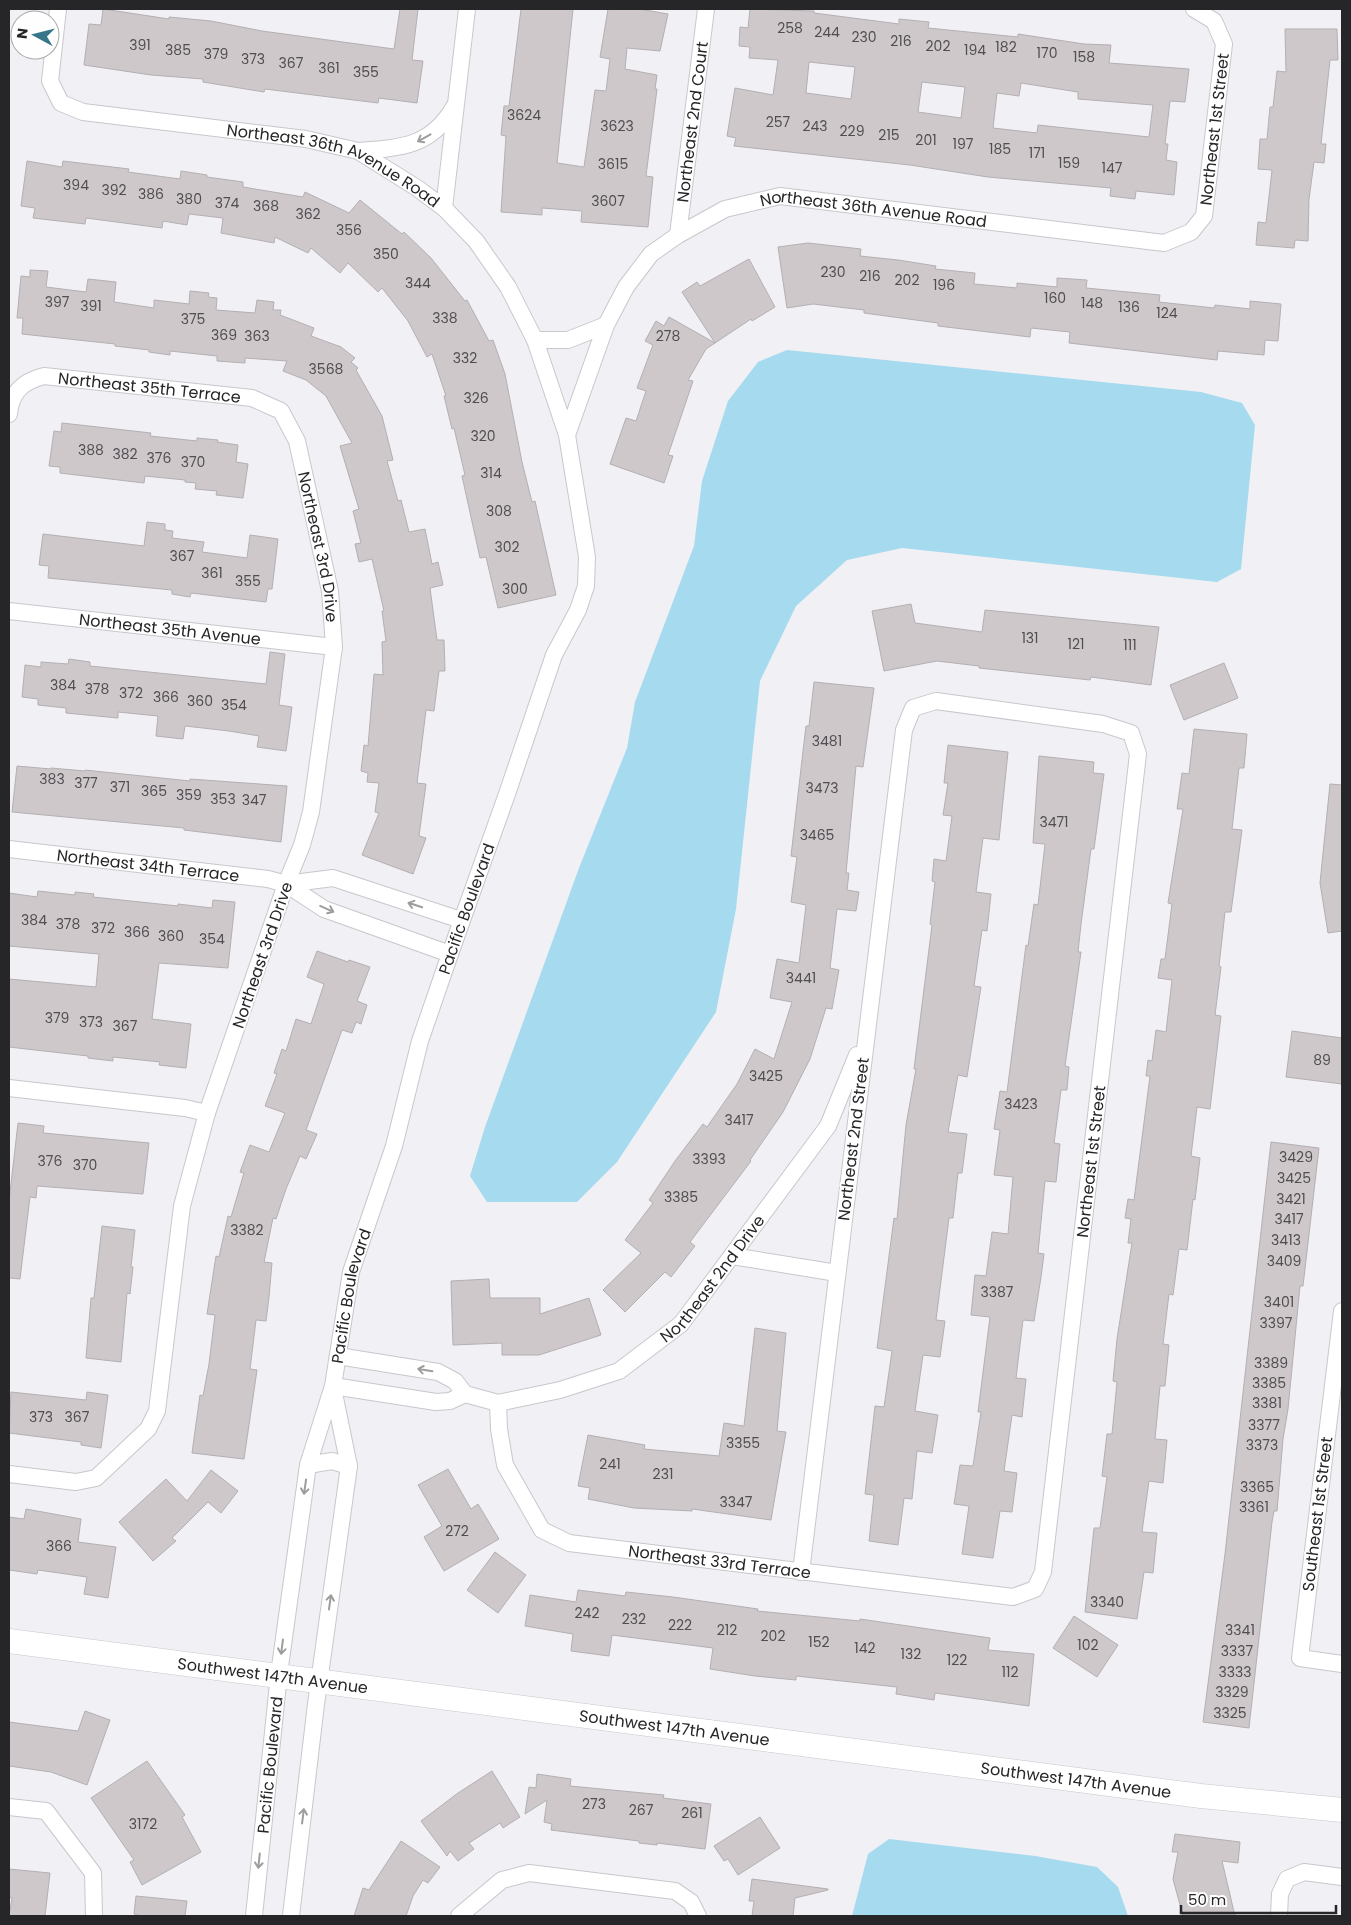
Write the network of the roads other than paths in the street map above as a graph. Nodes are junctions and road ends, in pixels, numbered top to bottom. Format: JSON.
{"nodes":[{"id":1,"x":58,"y":9,"type":"edge"},
{"id":2,"x":467,"y":9,"type":"edge"},
{"id":3,"x":706,"y":9,"type":"edge"},
{"id":4,"x":1194,"y":9,"type":"edge"},
{"id":5,"x":456,"y":103,"type":"junction"},
{"id":6,"x":358,"y":151,"type":"junction"},
{"id":7,"x":444,"y":208,"type":"junction"},
{"id":8,"x":1191,"y":232,"type":"joint"},
{"id":9,"x":678,"y":236,"type":"junction"},
{"id":10,"x":606,"y":326,"type":"junction"},
{"id":11,"x":535,"y":340,"type":"junction"},
{"id":12,"x":281,"y":411,"type":"joint"},
{"id":13,"x":9,"y":414,"type":"edge"},
{"id":14,"x":568,"y":435,"type":"junction"},
{"id":15,"x":9,"y":611,"type":"edge"},
{"id":16,"x":334,"y":647,"type":"junction"},
{"id":17,"x":913,"y":708,"type":"joint"},
{"id":18,"x":9,"y":849,"type":"edge"},
{"id":19,"x":286,"y":884,"type":"junction"},
{"id":20,"x":462,"y":920,"type":"junction"},
{"id":21,"x":450,"y":954,"type":"junction"},
{"id":22,"x":866,"y":1034,"type":"junction"},
{"id":23,"x":9,"y":1088,"type":"edge"},
{"id":24,"x":207,"y":1113,"type":"junction"},
{"id":25,"x":732,"y":1256,"type":"junction"},
{"id":26,"x":837,"y":1273,"type":"junction"},
{"id":27,"x":1342,"y":1311,"type":"edge"},
{"id":28,"x":338,"y":1356,"type":"junction"},
{"id":29,"x":332,"y":1386,"type":"junction"},
{"id":30,"x":465,"y":1394,"type":"junction"},
{"id":31,"x":498,"y":1403,"type":"junction"},
{"id":32,"x":308,"y":1465,"type":"junction"},
{"id":33,"x":349,"y":1466,"type":"junction"},
{"id":34,"x":9,"y":1474,"type":"edge"},
{"id":35,"x":801,"y":1572,"type":"junction"},
{"id":36,"x":1035,"y":1589,"type":"joint"},
{"id":37,"x":9,"y":1641,"type":"edge"},
{"id":38,"x":1342,"y":1664,"type":"edge"},
{"id":39,"x":279,"y":1674,"type":"junction"},
{"id":40,"x":320,"y":1680,"type":"junction"},
{"id":41,"x":9,"y":1807,"type":"edge"},
{"id":42,"x":1342,"y":1810,"type":"edge"},
{"id":43,"x":1342,"y":1877,"type":"edge"},
{"id":44,"x":94,"y":1916,"type":"edge"},
{"id":45,"x":254,"y":1916,"type":"edge"},
{"id":46,"x":291,"y":1916,"type":"edge"},
{"id":47,"x":459,"y":1916,"type":"edge"},
{"id":48,"x":698,"y":1916,"type":"edge"},
{"id":49,"x":1279,"y":1916,"type":"edge"}],
"edges":[{"from":1,"to":6,"type":"street","name":"Northeast 36th Avenue Road"},
{"from":2,"to":5,"type":"street"},
{"from":3,"to":9,"type":"street","name":"Northeast 2nd Court"},
{"from":4,"to":8,"type":"street","name":"Northeast 1st Street"},
{"from":5,"to":6,"type":"street","one_way":true},
{"from":5,"to":7,"type":"street"},
{"from":6,"to":7,"type":"street","name":"Northeast 36th Avenue Road"},
{"from":7,"to":11,"type":"street","name":"Northeast 36th Avenue Road"},
{"from":8,"to":9,"type":"street","name":"Northeast 36th Avenue Road"},
{"from":9,"to":10,"type":"street","name":"Northeast 36th Avenue Road"},
{"from":10,"to":11,"type":"street"},
{"from":10,"to":14,"type":"street","name":"Northeast 36th Avenue Road"},
{"from":11,"to":14,"type":"street","name":"Northeast 36th Avenue Road"},
{"from":12,"to":13,"type":"street","name":"Northeast 35th Terrace"},
{"from":12,"to":16,"type":"street","name":"Northeast 3rd Drive"},
{"from":14,"to":20,"type":"street","name":"Pacific Boulevard"},
{"from":15,"to":16,"type":"street","name":"Northeast 35th Avenue"},
{"from":16,"to":19,"type":"street","name":"Northeast 3rd Drive"},
{"from":17,"to":22,"type":"street","name":"Northeast 2nd Street"},
{"from":17,"to":36,"type":"street","name":"Northeast 1st Street"},
{"from":18,"to":19,"type":"street","name":"Northeast 34th Terrace"},
{"from":20,"to":19,"type":"street","name":"Northeast 34th Terrace","one_way":true},
{"from":19,"to":21,"type":"street","name":"Northeast 34th Terrace","one_way":true},
{"from":19,"to":24,"type":"street","name":"Northeast 3rd Drive"},
{"from":20,"to":21,"type":"street","name":"Pacific Boulevard"},
{"from":21,"to":28,"type":"street","name":"Pacific Boulevard"},
{"from":22,"to":25,"type":"street","name":"Northeast 2nd Drive"},
{"from":22,"to":26,"type":"street","name":"Northeast 2nd Street"},
{"from":23,"to":24,"type":"street"},
{"from":24,"to":34,"type":"street","name":"Northeast 3rd Drive"},
{"from":25,"to":26,"type":"street"},
{"from":25,"to":31,"type":"street","name":"Northeast 2nd Drive"},
{"from":26,"to":35,"type":"street","name":"Northeast 2nd Street"},
{"from":27,"to":38,"type":"street","name":"Southeast 1st Street"},
{"from":28,"to":29,"type":"street","name":"Pacific Boulevard"},
{"from":30,"to":28,"type":"street","name":"Northeast 2nd Drive","one_way":true},
{"from":29,"to":30,"type":"street"},
{"from":29,"to":32,"type":"street","name":"Pacific Boulevard"},
{"from":29,"to":33,"type":"street","name":"Pacific Boulevard"},
{"from":30,"to":31,"type":"street","name":"Northeast 2nd Drive"},
{"from":31,"to":35,"type":"street","name":"Northeast 33rd Terrace"},
{"from":32,"to":33,"type":"street"},
{"from":32,"to":39,"type":"street","name":"Pacific Boulevard","one_way":true},
{"from":40,"to":33,"type":"street","name":"Pacific Boulevard","one_way":true},
{"from":35,"to":36,"type":"street","name":"Northeast 33rd Terrace"},
{"from":37,"to":39,"type":"street","name":"Southwest 147th Avenue"},
{"from":39,"to":40,"type":"street","name":"Southwest 147th Avenue"},
{"from":39,"to":45,"type":"street","name":"Pacific Boulevard","one_way":true},
{"from":40,"to":42,"type":"street","name":"Southwest 147th Avenue"},
{"from":46,"to":40,"type":"street","name":"Pacific Boulevard","one_way":true},
{"from":41,"to":44,"type":"street"},
{"from":43,"to":49,"type":"street"},
{"from":47,"to":48,"type":"street"}]}
